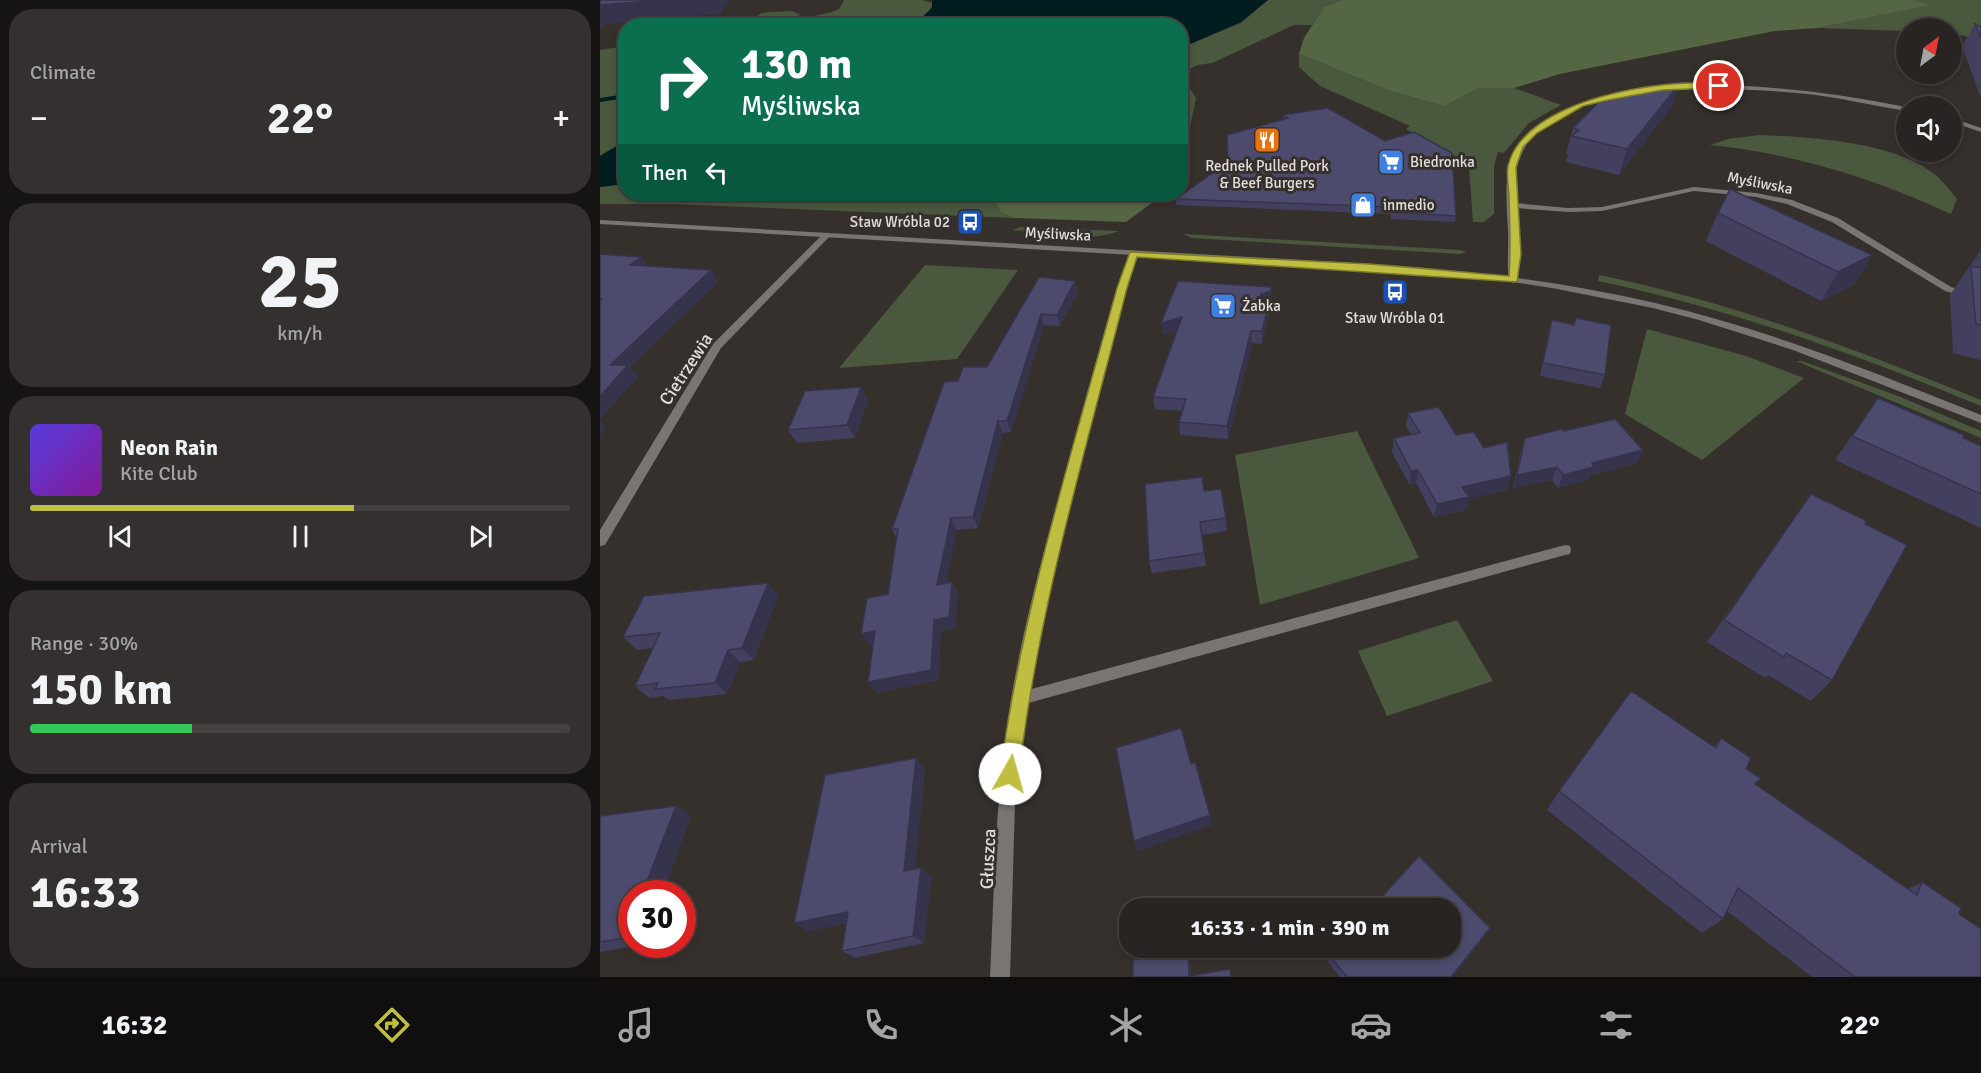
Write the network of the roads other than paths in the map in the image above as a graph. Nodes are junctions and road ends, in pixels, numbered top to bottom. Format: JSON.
{"nodes":[{"id":1,"x":1652,"y":89,"type":"edge"},
{"id":2,"x":1618,"y":95,"type":"edge"},
{"id":3,"x":1896,"y":107,"type":"edge"},
{"id":4,"x":1962,"y":123,"type":"edge"},
{"id":5,"x":1981,"y":130,"type":"edge"},
{"id":6,"x":1512,"y":206,"type":"junction"},
{"id":7,"x":600,"y":222,"type":"edge"},
{"id":8,"x":826,"y":236,"type":"junction"},
{"id":9,"x":1134,"y":254,"type":"junction"},
{"id":10,"x":1514,"y":279,"type":"junction"},
{"id":11,"x":1981,"y":298,"type":"edge"},
{"id":12,"x":1981,"y":419,"type":"edge"},
{"id":13,"x":600,"y":541,"type":"edge"},
{"id":14,"x":1564,"y":550,"type":"dead end"},
{"id":15,"x":1019,"y":699,"type":"junction"},
{"id":16,"x":1000,"y":977,"type":"edge"}],
"edges":[{"from":1,"to":3,"type":"street"},
{"from":2,"to":6,"type":"street"},
{"from":4,"to":5,"type":"street"},
{"from":6,"to":10,"type":"street"},
{"from":6,"to":11,"type":"street","name":"Myśliwska"},
{"from":7,"to":8,"type":"street","name":"Myśliwska"},
{"from":8,"to":9,"type":"street","name":"Myśliwska"},
{"from":8,"to":13,"type":"street","name":"Cietrzewia"},
{"from":9,"to":10,"type":"street","name":"Myśliwska"},
{"from":9,"to":15,"type":"street","name":"Głuszca"},
{"from":10,"to":12,"type":"street","name":"Myśliwska"},
{"from":14,"to":15,"type":"street"},
{"from":15,"to":16,"type":"street","name":"Głuszca"}]}
